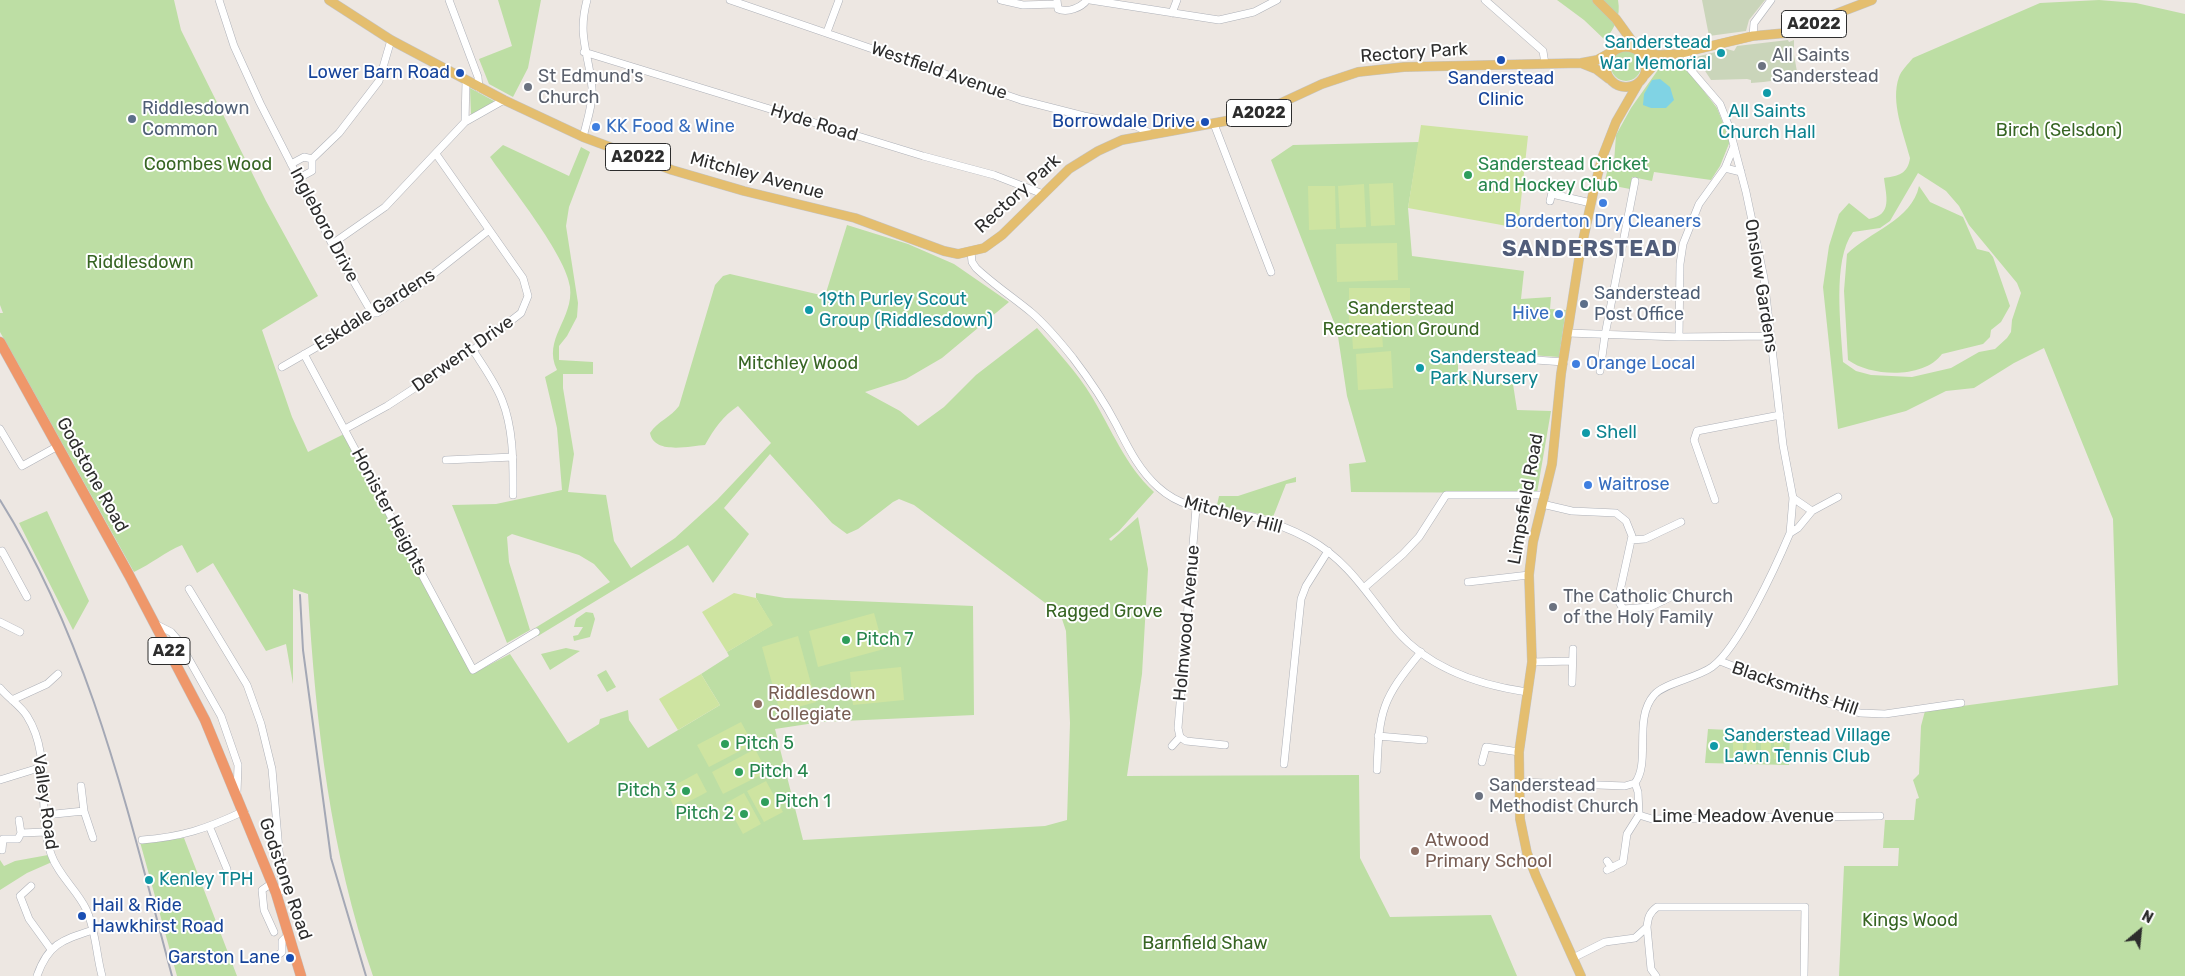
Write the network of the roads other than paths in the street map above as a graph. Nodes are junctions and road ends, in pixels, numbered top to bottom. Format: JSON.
{"nodes":[{"id":1,"x":219,"y":0,"type":"edge"},
{"id":2,"x":329,"y":0,"type":"edge"},
{"id":3,"x":449,"y":0,"type":"edge"},
{"id":4,"x":587,"y":0,"type":"edge"},
{"id":5,"x":730,"y":0,"type":"edge"},
{"id":6,"x":839,"y":0,"type":"edge"},
{"id":7,"x":1001,"y":0,"type":"edge"},
{"id":8,"x":1088,"y":0,"type":"edge"},
{"id":9,"x":1177,"y":0,"type":"edge"},
{"id":10,"x":1277,"y":0,"type":"edge"},
{"id":11,"x":1485,"y":0,"type":"edge"},
{"id":12,"x":1597,"y":0,"type":"edge"},
{"id":13,"x":1771,"y":0,"type":"edge"},
{"id":14,"x":1872,"y":0,"type":"edge"},
{"id":15,"x":1057,"y":2,"type":"edge"},
{"id":16,"x":1172,"y":13,"type":"junction"},
{"id":17,"x":1616,"y":20,"type":"junction"},
{"id":18,"x":826,"y":32,"type":"junction"},
{"id":19,"x":1753,"y":36,"type":"junction"},
{"id":20,"x":391,"y":40,"type":"junction"},
{"id":21,"x":1614,"y":50,"type":"junction"},
{"id":22,"x":1640,"y":51,"type":"junction"},
{"id":23,"x":584,"y":52,"type":"junction"},
{"id":24,"x":1682,"y":54,"type":"junction"},
{"id":25,"x":1581,"y":63,"type":"junction"},
{"id":26,"x":1545,"y":64,"type":"junction"},
{"id":27,"x":466,"y":81,"type":"junction"},
{"id":28,"x":1611,"y":81,"type":"junction"},
{"id":29,"x":1640,"y":81,"type":"junction"},
{"id":30,"x":479,"y":88,"type":"junction"},
{"id":31,"x":504,"y":100,"type":"junction"},
{"id":32,"x":1620,"y":114,"type":"junction"},
{"id":33,"x":465,"y":122,"type":"junction"},
{"id":34,"x":1214,"y":124,"type":"junction"},
{"id":35,"x":1150,"y":133,"type":"junction"},
{"id":36,"x":583,"y":137,"type":"junction"},
{"id":37,"x":1734,"y":146,"type":"junction"},
{"id":38,"x":436,"y":154,"type":"junction"},
{"id":39,"x":312,"y":160,"type":"junction"},
{"id":40,"x":291,"y":164,"type":"junction"},
{"id":41,"x":1724,"y":168,"type":"junction"},
{"id":42,"x":1741,"y":172,"type":"junction"},
{"id":43,"x":299,"y":178,"type":"junction"},
{"id":44,"x":1635,"y":181,"type":"dead end"},
{"id":45,"x":1044,"y":194,"type":"junction"},
{"id":46,"x":1551,"y":195,"type":"dead end"},
{"id":47,"x":1591,"y":203,"type":"junction"},
{"id":48,"x":489,"y":230,"type":"junction"},
{"id":49,"x":332,"y":244,"type":"junction"},
{"id":50,"x":971,"y":252,"type":"junction"},
{"id":51,"x":1271,"y":272,"type":"dead end"},
{"id":52,"x":372,"y":313,"type":"junction"},
{"id":53,"x":1568,"y":333,"type":"junction"},
{"id":54,"x":1605,"y":335,"type":"junction"},
{"id":55,"x":1771,"y":336,"type":"junction"},
{"id":56,"x":1679,"y":337,"type":"junction"},
{"id":57,"x":0,"y":342,"type":"edge"},
{"id":58,"x":473,"y":350,"type":"junction"},
{"id":59,"x":304,"y":354,"type":"junction"},
{"id":60,"x":1493,"y":357,"type":"dead end"},
{"id":61,"x":1564,"y":362,"type":"junction"},
{"id":62,"x":282,"y":366,"type":"dead end"},
{"id":63,"x":1600,"y":371,"type":"dead end"},
{"id":64,"x":1780,"y":415,"type":"junction"},
{"id":65,"x":345,"y":428,"type":"junction"},
{"id":66,"x":0,"y":429,"type":"edge"},
{"id":67,"x":58,"y":446,"type":"junction"},
{"id":68,"x":513,"y":457,"type":"junction"},
{"id":69,"x":446,"y":460,"type":"dead end"},
{"id":70,"x":513,"y":495,"type":"dead end"},
{"id":71,"x":1838,"y":497,"type":"dead end"},
{"id":72,"x":1793,"y":498,"type":"junction"},
{"id":73,"x":1544,"y":500,"type":"junction"},
{"id":74,"x":1715,"y":500,"type":"dead end"},
{"id":75,"x":1196,"y":508,"type":"junction"},
{"id":76,"x":1812,"y":510,"type":"junction"},
{"id":77,"x":1681,"y":522,"type":"dead end"},
{"id":78,"x":1790,"y":533,"type":"junction"},
{"id":79,"x":1631,"y":540,"type":"junction"},
{"id":80,"x":1328,"y":551,"type":"junction"},
{"id":81,"x":0,"y":552,"type":"edge"},
{"id":82,"x":1529,"y":575,"type":"junction"},
{"id":83,"x":1468,"y":582,"type":"dead end"},
{"id":84,"x":1365,"y":587,"type":"junction"},
{"id":85,"x":189,"y":589,"type":"dead end"},
{"id":86,"x":1677,"y":594,"type":"dead end"},
{"id":87,"x":27,"y":597,"type":"dead end"},
{"id":88,"x":0,"y":622,"type":"edge"},
{"id":89,"x":155,"y":624,"type":"junction"},
{"id":90,"x":20,"y":632,"type":"dead end"},
{"id":91,"x":536,"y":632,"type":"dead end"},
{"id":92,"x":1573,"y":649,"type":"dead end"},
{"id":93,"x":1421,"y":652,"type":"junction"},
{"id":94,"x":1572,"y":661,"type":"junction"},
{"id":95,"x":1720,"y":661,"type":"junction"},
{"id":96,"x":1532,"y":662,"type":"junction"},
{"id":97,"x":58,"y":674,"type":"dead end"},
{"id":98,"x":1572,"y":683,"type":"dead end"},
{"id":99,"x":0,"y":688,"type":"edge"},
{"id":100,"x":1527,"y":692,"type":"junction"},
{"id":101,"x":12,"y":700,"type":"junction"},
{"id":102,"x":1961,"y":703,"type":"dead end"},
{"id":103,"x":1378,"y":736,"type":"junction"},
{"id":104,"x":1180,"y":737,"type":"junction"},
{"id":105,"x":1424,"y":740,"type":"dead end"},
{"id":106,"x":1225,"y":745,"type":"dead end"},
{"id":107,"x":1172,"y":746,"type":"dead end"},
{"id":108,"x":1519,"y":752,"type":"junction"},
{"id":109,"x":1482,"y":762,"type":"dead end"},
{"id":110,"x":1284,"y":764,"type":"dead end"},
{"id":111,"x":42,"y":767,"type":"junction"},
{"id":112,"x":1377,"y":770,"type":"dead end"},
{"id":113,"x":0,"y":780,"type":"edge"},
{"id":114,"x":1518,"y":782,"type":"junction"},
{"id":115,"x":1635,"y":783,"type":"junction"},
{"id":116,"x":81,"y":786,"type":"dead end"},
{"id":117,"x":237,"y":793,"type":"junction"},
{"id":118,"x":84,"y":811,"type":"junction"},
{"id":119,"x":245,"y":813,"type":"junction"},
{"id":120,"x":1639,"y":814,"type":"junction"},
{"id":121,"x":45,"y":815,"type":"junction"},
{"id":122,"x":1880,"y":816,"type":"dead end"},
{"id":123,"x":19,"y":820,"type":"dead end"},
{"id":124,"x":210,"y":828,"type":"junction"},
{"id":125,"x":46,"y":832,"type":"junction"},
{"id":126,"x":21,"y":833,"type":"junction"},
{"id":127,"x":93,"y":838,"type":"dead end"},
{"id":128,"x":142,"y":840,"type":"dead end"},
{"id":129,"x":2,"y":850,"type":"dead end"},
{"id":130,"x":1607,"y":861,"type":"dead end"},
{"id":131,"x":227,"y":869,"type":"dead end"},
{"id":132,"x":272,"y":883,"type":"junction"},
{"id":133,"x":31,"y":886,"type":"dead end"},
{"id":134,"x":276,"y":893,"type":"junction"},
{"id":135,"x":1647,"y":927,"type":"junction"},
{"id":136,"x":93,"y":930,"type":"junction"},
{"id":137,"x":274,"y":932,"type":"dead end"},
{"id":138,"x":288,"y":935,"type":"junction"},
{"id":139,"x":1635,"y":938,"type":"junction"},
{"id":140,"x":1648,"y":946,"type":"junction"},
{"id":141,"x":50,"y":948,"type":"junction"},
{"id":142,"x":278,"y":955,"type":"dead end"},
{"id":143,"x":1573,"y":958,"type":"junction"},
{"id":144,"x":37,"y":976,"type":"edge"},
{"id":145,"x":102,"y":976,"type":"edge"},
{"id":146,"x":301,"y":976,"type":"edge"},
{"id":147,"x":1581,"y":976,"type":"edge"},
{"id":148,"x":1656,"y":976,"type":"edge"},
{"id":149,"x":1804,"y":976,"type":"edge"}],
"edges":[{"from":1,"to":40,"type":"street","name":"Ingleboro Drive"},
{"from":2,"to":20,"type":"main road","name":"Mitchley Avenue","number":"A2022"},
{"from":3,"to":30,"type":"street"},
{"from":4,"to":23,"type":"street"},
{"from":5,"to":18,"type":"street","name":"Westfield Avenue"},
{"from":6,"to":18,"type":"street"},
{"from":7,"to":15,"type":"street"},
{"from":8,"to":15,"type":"street"},
{"from":8,"to":16,"type":"street"},
{"from":9,"to":16,"type":"street"},
{"from":10,"to":16,"type":"street"},
{"from":11,"to":26,"type":"street"},
{"from":12,"to":17,"type":"main road"},
{"from":13,"to":19,"type":"street"},
{"from":14,"to":19,"type":"main road","number":"A2022"},
{"from":17,"to":21,"type":"main road"},
{"from":17,"to":22,"type":"main road"},
{"from":18,"to":35,"type":"street","name":"Westfield Avenue"},
{"from":19,"to":24,"type":"main road","number":"A2022"},
{"from":20,"to":27,"type":"main road","name":"Mitchley Avenue","number":"A2022"},
{"from":20,"to":39,"type":"street"},
{"from":21,"to":22,"type":"main road"},
{"from":21,"to":25,"type":"main road","name":"Rectory Park","number":"A2022"},
{"from":21,"to":28,"type":"main road"},
{"from":22,"to":24,"type":"main road","number":"A2022"},
{"from":22,"to":29,"type":"main road"},
{"from":23,"to":36,"type":"street"},
{"from":23,"to":45,"type":"street","name":"Hyde Road"},
{"from":24,"to":29,"type":"main road","number":"A2022"},
{"from":24,"to":37,"type":"street","name":"Onslow Gardens"},
{"from":25,"to":26,"type":"main road","name":"Rectory Park","number":"A2022"},
{"from":25,"to":28,"type":"main road","name":"Rectory Park","number":"A2022"},
{"from":26,"to":34,"type":"main road","name":"Rectory Park","number":"A2022"},
{"from":27,"to":30,"type":"main road","name":"Mitchley Avenue","number":"A2022"},
{"from":27,"to":33,"type":"street"},
{"from":28,"to":29,"type":"main road"},
{"from":28,"to":32,"type":"main road","name":"Limpsfield Road"},
{"from":29,"to":32,"type":"main road","name":"Limpsfield Road"},
{"from":30,"to":31,"type":"main road","name":"Mitchley Avenue","number":"A2022"},
{"from":31,"to":33,"type":"street"},
{"from":31,"to":36,"type":"main road","name":"Mitchley Avenue","number":"A2022"},
{"from":32,"to":47,"type":"main road","name":"Limpsfield Road"},
{"from":33,"to":38,"type":"street"},
{"from":34,"to":35,"type":"main road","name":"Rectory Park","number":"A2022"},
{"from":34,"to":51,"type":"street"},
{"from":35,"to":45,"type":"main road","name":"Rectory Park","number":"A2022"},
{"from":36,"to":50,"type":"main road","name":"Mitchley Avenue","number":"A2022"},
{"from":37,"to":41,"type":"street"},
{"from":37,"to":42,"type":"street","name":"Onslow Gardens"},
{"from":38,"to":48,"type":"street","name":"Derwent Drive"},
{"from":38,"to":49,"type":"street"},
{"from":39,"to":40,"type":"street"},
{"from":39,"to":43,"type":"street"},
{"from":40,"to":43,"type":"street","name":"Ingleboro Drive"},
{"from":41,"to":42,"type":"street"},
{"from":41,"to":56,"type":"street"},
{"from":42,"to":55,"type":"street","name":"Onslow Gardens"},
{"from":43,"to":49,"type":"street","name":"Ingleboro Drive"},
{"from":44,"to":54,"type":"street"},
{"from":45,"to":50,"type":"main road","name":"Rectory Park","number":"A2022"},
{"from":46,"to":47,"type":"street"},
{"from":47,"to":53,"type":"main road","name":"Limpsfield Road"},
{"from":48,"to":52,"type":"street","name":"Eskdale Gardens"},
{"from":48,"to":58,"type":"street","name":"Derwent Drive"},
{"from":49,"to":52,"type":"street","name":"Ingleboro Drive"},
{"from":50,"to":75,"type":"street","name":"Mitchley Hill"},
{"from":52,"to":59,"type":"street","name":"Eskdale Gardens"},
{"from":53,"to":54,"type":"street"},
{"from":53,"to":61,"type":"main road","name":"Limpsfield Road"},
{"from":54,"to":56,"type":"street"},
{"from":54,"to":63,"type":"street"},
{"from":55,"to":56,"type":"street"},
{"from":55,"to":64,"type":"street","name":"Onslow Gardens"},
{"from":57,"to":67,"type":"highway","name":"Godstone Road","number":"A22"},
{"from":58,"to":65,"type":"street","name":"Derwent Drive"},
{"from":58,"to":68,"type":"street"},
{"from":59,"to":62,"type":"street","name":"Eskdale Gardens"},
{"from":59,"to":65,"type":"street","name":"Honister Heights"},
{"from":60,"to":61,"type":"street"},
{"from":61,"to":73,"type":"main road","name":"Limpsfield Road"},
{"from":64,"to":72,"type":"street","name":"Onslow Gardens"},
{"from":64,"to":74,"type":"street"},
{"from":65,"to":91,"type":"street","name":"Honister Heights"},
{"from":66,"to":67,"type":"street"},
{"from":67,"to":89,"type":"highway","name":"Godstone Road","number":"A22"},
{"from":68,"to":69,"type":"street"},
{"from":68,"to":70,"type":"street"},
{"from":71,"to":76,"type":"street"},
{"from":72,"to":76,"type":"street"},
{"from":72,"to":78,"type":"street","name":"Onslow Gardens"},
{"from":73,"to":79,"type":"street"},
{"from":73,"to":82,"type":"main road","name":"Limpsfield Road"},
{"from":73,"to":84,"type":"street"},
{"from":75,"to":80,"type":"street","name":"Mitchley Hill"},
{"from":75,"to":104,"type":"street","name":"Holmwood Avenue"},
{"from":76,"to":78,"type":"street"},
{"from":77,"to":79,"type":"street"},
{"from":78,"to":95,"type":"street"},
{"from":79,"to":86,"type":"street"},
{"from":80,"to":84,"type":"street","name":"Mitchley Hill"},
{"from":80,"to":110,"type":"street"},
{"from":81,"to":87,"type":"street"},
{"from":82,"to":83,"type":"street"},
{"from":82,"to":96,"type":"main road","name":"Limpsfield Road"},
{"from":84,"to":93,"type":"street","name":"Mitchley Hill"},
{"from":85,"to":134,"type":"street"},
{"from":88,"to":90,"type":"street"},
{"from":89,"to":117,"type":"highway","name":"Godstone Road","number":"A22"},
{"from":89,"to":117,"type":"street","name":"Godstone Road"},
{"from":92,"to":94,"type":"street"},
{"from":93,"to":100,"type":"street","name":"Mitchley Hill"},
{"from":93,"to":103,"type":"street"},
{"from":94,"to":96,"type":"street"},
{"from":94,"to":98,"type":"street"},
{"from":95,"to":102,"type":"street","name":"Blacksmiths Hill"},
{"from":95,"to":115,"type":"street"},
{"from":96,"to":100,"type":"main road","name":"Limpsfield Road"},
{"from":97,"to":101,"type":"street"},
{"from":99,"to":101,"type":"street","name":"Valley Road"},
{"from":100,"to":108,"type":"main road","name":"Limpsfield Road"},
{"from":101,"to":111,"type":"street","name":"Valley Road"},
{"from":103,"to":105,"type":"street"},
{"from":103,"to":112,"type":"street"},
{"from":104,"to":106,"type":"street"},
{"from":104,"to":107,"type":"street"},
{"from":108,"to":109,"type":"street"},
{"from":108,"to":114,"type":"main road","name":"Limpsfield Road"},
{"from":111,"to":113,"type":"street"},
{"from":111,"to":121,"type":"street","name":"Valley Road"},
{"from":114,"to":115,"type":"street"},
{"from":114,"to":143,"type":"main road","name":"Limpsfield Road"},
{"from":115,"to":120,"type":"street","name":"Lime Meadow Avenue"},
{"from":116,"to":118,"type":"street"},
{"from":117,"to":119,"type":"highway","name":"Godstone Road","number":"A22"},
{"from":118,"to":121,"type":"street"},
{"from":118,"to":127,"type":"street"},
{"from":119,"to":124,"type":"street"},
{"from":119,"to":132,"type":"highway","name":"Godstone Road","number":"A22"},
{"from":120,"to":122,"type":"street","name":"Lime Meadow Avenue"},
{"from":120,"to":130,"type":"street"},
{"from":121,"to":125,"type":"street","name":"Valley Road"},
{"from":123,"to":126,"type":"street"},
{"from":124,"to":128,"type":"street"},
{"from":124,"to":131,"type":"street"},
{"from":125,"to":126,"type":"street"},
{"from":125,"to":136,"type":"street","name":"Valley Road"},
{"from":126,"to":129,"type":"street"},
{"from":132,"to":134,"type":"highway","name":"Godstone Road","number":"A22"},
{"from":132,"to":137,"type":"street"},
{"from":133,"to":141,"type":"street"},
{"from":134,"to":138,"type":"highway","name":"Godstone Road","number":"A22"},
{"from":135,"to":139,"type":"street"},
{"from":135,"to":140,"type":"street"},
{"from":135,"to":149,"type":"street"},
{"from":136,"to":141,"type":"street"},
{"from":136,"to":145,"type":"street","name":"Valley Road"},
{"from":138,"to":142,"type":"street"},
{"from":138,"to":146,"type":"highway","name":"Godstone Road","number":"A22"},
{"from":139,"to":140,"type":"street"},
{"from":139,"to":143,"type":"street"},
{"from":140,"to":148,"type":"street"},
{"from":141,"to":144,"type":"street"},
{"from":143,"to":147,"type":"main road","name":"Limpsfield Road"}]}
